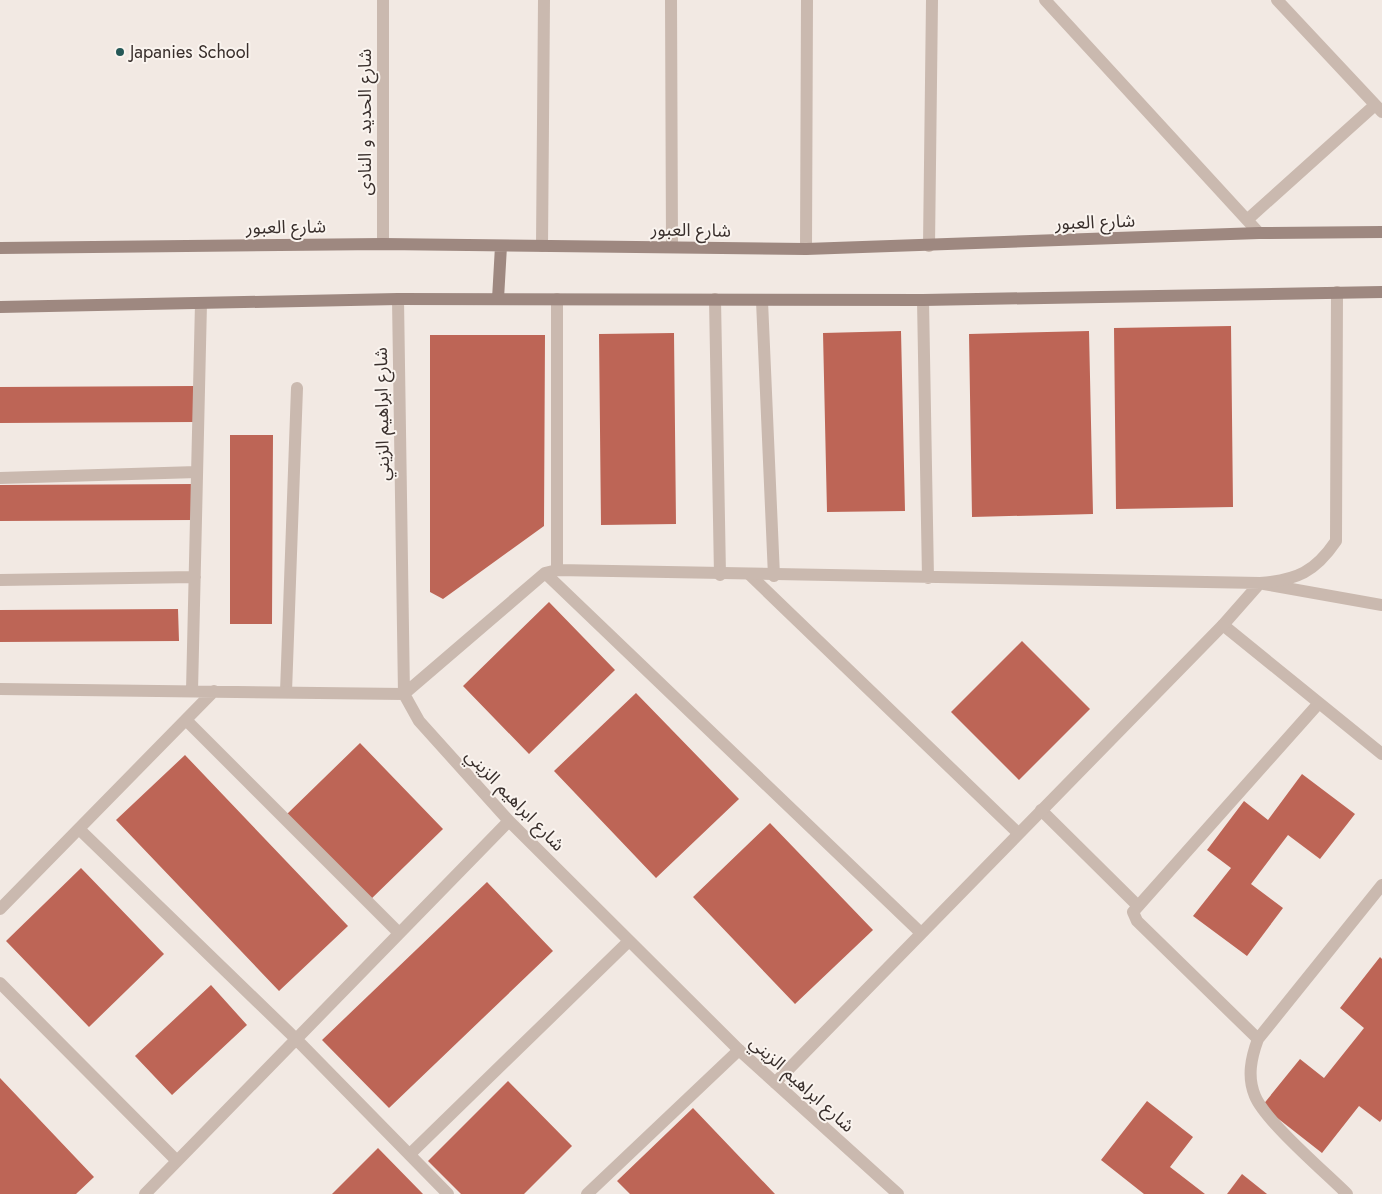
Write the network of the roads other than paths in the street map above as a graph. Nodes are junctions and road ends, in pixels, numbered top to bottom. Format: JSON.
{"nodes":[{"id":1,"x":383,"y":0,"type":"edge"},
{"id":2,"x":544,"y":0,"type":"edge"},
{"id":3,"x":671,"y":0,"type":"edge"},
{"id":4,"x":807,"y":0,"type":"edge"},
{"id":5,"x":932,"y":0,"type":"edge"},
{"id":6,"x":1045,"y":0,"type":"edge"},
{"id":7,"x":1277,"y":0,"type":"edge"},
{"id":8,"x":1378,"y":109,"type":"edge"},
{"id":9,"x":1247,"y":220,"type":"junction"},
{"id":10,"x":1382,"y":232,"type":"edge"},
{"id":11,"x":1259,"y":233,"type":"junction"},
{"id":12,"x":383,"y":244,"type":"junction"},
{"id":13,"x":501,"y":246,"type":"junction"},
{"id":14,"x":542,"y":246,"type":"junction"},
{"id":15,"x":672,"y":246,"type":"junction"},
{"id":16,"x":929,"y":246,"type":"junction"},
{"id":17,"x":0,"y":248,"type":"edge"},
{"id":18,"x":806,"y":249,"type":"junction"},
{"id":19,"x":1337,"y":292,"type":"junction"},
{"id":20,"x":1382,"y":292,"type":"edge"},
{"id":21,"x":398,"y":299,"type":"junction"},
{"id":22,"x":498,"y":299,"type":"junction"},
{"id":23,"x":557,"y":299,"type":"junction"},
{"id":24,"x":715,"y":299,"type":"junction"},
{"id":25,"x":923,"y":300,"type":"junction"},
{"id":26,"x":762,"y":301,"type":"junction"},
{"id":27,"x":201,"y":303,"type":"junction"},
{"id":28,"x":0,"y":307,"type":"edge"},
{"id":29,"x":297,"y":388,"type":"dead end"},
{"id":30,"x":197,"y":472,"type":"junction"},
{"id":31,"x":0,"y":478,"type":"edge"},
{"id":32,"x":551,"y":572,"type":"junction"},
{"id":33,"x":720,"y":575,"type":"junction"},
{"id":34,"x":750,"y":575,"type":"junction"},
{"id":35,"x":774,"y":576,"type":"junction"},
{"id":36,"x":195,"y":577,"type":"junction"},
{"id":37,"x":928,"y":578,"type":"junction"},
{"id":38,"x":0,"y":580,"type":"edge"},
{"id":39,"x":1260,"y":583,"type":"junction"},
{"id":40,"x":1382,"y":605,"type":"edge"},
{"id":41,"x":1223,"y":625,"type":"junction"},
{"id":42,"x":0,"y":690,"type":"edge"},
{"id":43,"x":214,"y":691,"type":"junction"},
{"id":44,"x":192,"y":692,"type":"junction"},
{"id":45,"x":286,"y":692,"type":"junction"},
{"id":46,"x":404,"y":694,"type":"junction"},
{"id":47,"x":1319,"y":703,"type":"junction"},
{"id":48,"x":186,"y":720,"type":"junction"},
{"id":49,"x":1382,"y":754,"type":"edge"},
{"id":50,"x":1041,"y":810,"type":"junction"},
{"id":51,"x":509,"y":821,"type":"junction"},
{"id":52,"x":79,"y":829,"type":"junction"},
{"id":53,"x":1018,"y":833,"type":"junction"},
{"id":54,"x":1382,"y":885,"type":"edge"},
{"id":55,"x":1138,"y":906,"type":"junction"},
{"id":56,"x":0,"y":909,"type":"edge"},
{"id":57,"x":921,"y":932,"type":"junction"},
{"id":58,"x":399,"y":933,"type":"junction"},
{"id":59,"x":629,"y":940,"type":"junction"},
{"id":60,"x":0,"y":984,"type":"edge"},
{"id":61,"x":296,"y":1039,"type":"junction"},
{"id":62,"x":1258,"y":1039,"type":"junction"},
{"id":63,"x":739,"y":1050,"type":"junction"},
{"id":64,"x":775,"y":1083,"type":"junction"},
{"id":65,"x":410,"y":1154,"type":"junction"},
{"id":66,"x":177,"y":1161,"type":"junction"},
{"id":67,"x":145,"y":1194,"type":"edge"},
{"id":68,"x":448,"y":1194,"type":"edge"},
{"id":69,"x":588,"y":1194,"type":"edge"},
{"id":70,"x":898,"y":1194,"type":"edge"},
{"id":71,"x":1347,"y":1194,"type":"edge"}],
"edges":[{"from":1,"to":12,"type":"street","name":"شارع الحديد و النادى"},
{"from":2,"to":14,"type":"street"},
{"from":3,"to":15,"type":"street"},
{"from":4,"to":18,"type":"street"},
{"from":5,"to":16,"type":"street"},
{"from":6,"to":9,"type":"street"},
{"from":7,"to":8,"type":"street"},
{"from":8,"to":9,"type":"street"},
{"from":9,"to":11,"type":"street"},
{"from":10,"to":11,"type":"street","name":"شارع العبور"},
{"from":11,"to":16,"type":"street","name":"شارع العبور"},
{"from":12,"to":13,"type":"street","name":"شارع العبور"},
{"from":12,"to":17,"type":"street","name":"شارع العبور"},
{"from":13,"to":14,"type":"street","name":"شارع العبور"},
{"from":13,"to":22,"type":"street"},
{"from":14,"to":15,"type":"street","name":"شارع العبور"},
{"from":15,"to":18,"type":"street","name":"شارع العبور"},
{"from":16,"to":18,"type":"street","name":"شارع العبور"},
{"from":19,"to":20,"type":"street"},
{"from":19,"to":25,"type":"street"},
{"from":19,"to":39,"type":"street"},
{"from":21,"to":22,"type":"street"},
{"from":21,"to":27,"type":"street"},
{"from":21,"to":46,"type":"street","name":"شارع ابراهيم الزيني"},
{"from":22,"to":23,"type":"street"},
{"from":23,"to":24,"type":"street"},
{"from":23,"to":32,"type":"street"},
{"from":24,"to":26,"type":"street"},
{"from":24,"to":33,"type":"street"},
{"from":25,"to":26,"type":"street"},
{"from":25,"to":37,"type":"street"},
{"from":26,"to":35,"type":"street"},
{"from":27,"to":28,"type":"street"},
{"from":27,"to":30,"type":"street"},
{"from":29,"to":45,"type":"street"},
{"from":30,"to":31,"type":"street"},
{"from":30,"to":36,"type":"street"},
{"from":32,"to":33,"type":"street"},
{"from":32,"to":46,"type":"street"},
{"from":32,"to":57,"type":"street"},
{"from":33,"to":34,"type":"street"},
{"from":34,"to":35,"type":"street"},
{"from":34,"to":53,"type":"street"},
{"from":35,"to":37,"type":"street"},
{"from":36,"to":38,"type":"street"},
{"from":36,"to":44,"type":"street"},
{"from":37,"to":39,"type":"street"},
{"from":39,"to":40,"type":"street"},
{"from":39,"to":41,"type":"street"},
{"from":41,"to":47,"type":"street"},
{"from":41,"to":50,"type":"street"},
{"from":42,"to":44,"type":"street"},
{"from":43,"to":44,"type":"street"},
{"from":43,"to":45,"type":"street"},
{"from":43,"to":48,"type":"street"},
{"from":45,"to":46,"type":"street"},
{"from":46,"to":51,"type":"street","name":"شارع ابراهيم الزيني"},
{"from":47,"to":49,"type":"street"},
{"from":47,"to":55,"type":"street"},
{"from":48,"to":52,"type":"street"},
{"from":48,"to":58,"type":"street"},
{"from":50,"to":53,"type":"street"},
{"from":50,"to":55,"type":"street"},
{"from":51,"to":58,"type":"street"},
{"from":51,"to":59,"type":"street","name":"شارع ابراهيم الزيني"},
{"from":52,"to":56,"type":"street"},
{"from":52,"to":61,"type":"street"},
{"from":53,"to":57,"type":"street"},
{"from":54,"to":62,"type":"street"},
{"from":55,"to":62,"type":"street"},
{"from":57,"to":64,"type":"street"},
{"from":58,"to":61,"type":"street"},
{"from":59,"to":63,"type":"street","name":"شارع ابراهيم الزيني"},
{"from":59,"to":65,"type":"street"},
{"from":60,"to":66,"type":"street"},
{"from":61,"to":65,"type":"street"},
{"from":61,"to":66,"type":"street"},
{"from":62,"to":71,"type":"street"},
{"from":63,"to":64,"type":"street","name":"شارع ابراهيم الزيني"},
{"from":63,"to":69,"type":"street"},
{"from":64,"to":70,"type":"street","name":"شارع ابراهيم الزيني"},
{"from":65,"to":68,"type":"street"},
{"from":66,"to":67,"type":"street"}]}
